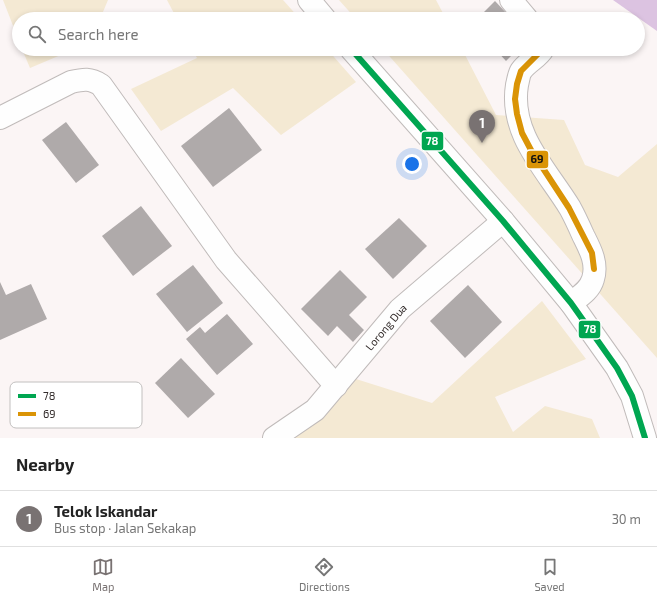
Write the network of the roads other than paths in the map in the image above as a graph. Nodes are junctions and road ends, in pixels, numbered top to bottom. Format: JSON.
{"nodes":[{"id":1,"x":308,"y":0,"type":"edge"},
{"id":2,"x":511,"y":0,"type":"edge"},
{"id":3,"x":319,"y":12,"type":"edge"},
{"id":4,"x":521,"y":12,"type":"edge"},
{"id":5,"x":357,"y":56,"type":"edge"},
{"id":6,"x":536,"y":56,"type":"edge"},
{"id":7,"x":0,"y":118,"type":"edge"},
{"id":8,"x":503,"y":221,"type":"junction"},
{"id":9,"x":572,"y":304,"type":"junction"},
{"id":10,"x":336,"y":386,"type":"junction"},
{"id":11,"x":274,"y":438,"type":"edge"},
{"id":12,"x":645,"y":438,"type":"edge"}],
"edges":[{"from":1,"to":3,"type":"street"},
{"from":2,"to":4,"type":"street"},
{"from":5,"to":8,"type":"street"},
{"from":6,"to":9,"type":"street"},
{"from":7,"to":10,"type":"street"},
{"from":8,"to":9,"type":"street"},
{"from":8,"to":10,"type":"street","name":"Lorong Dua"},
{"from":9,"to":12,"type":"street"},
{"from":10,"to":11,"type":"street","name":"Lorong Dua"}]}
